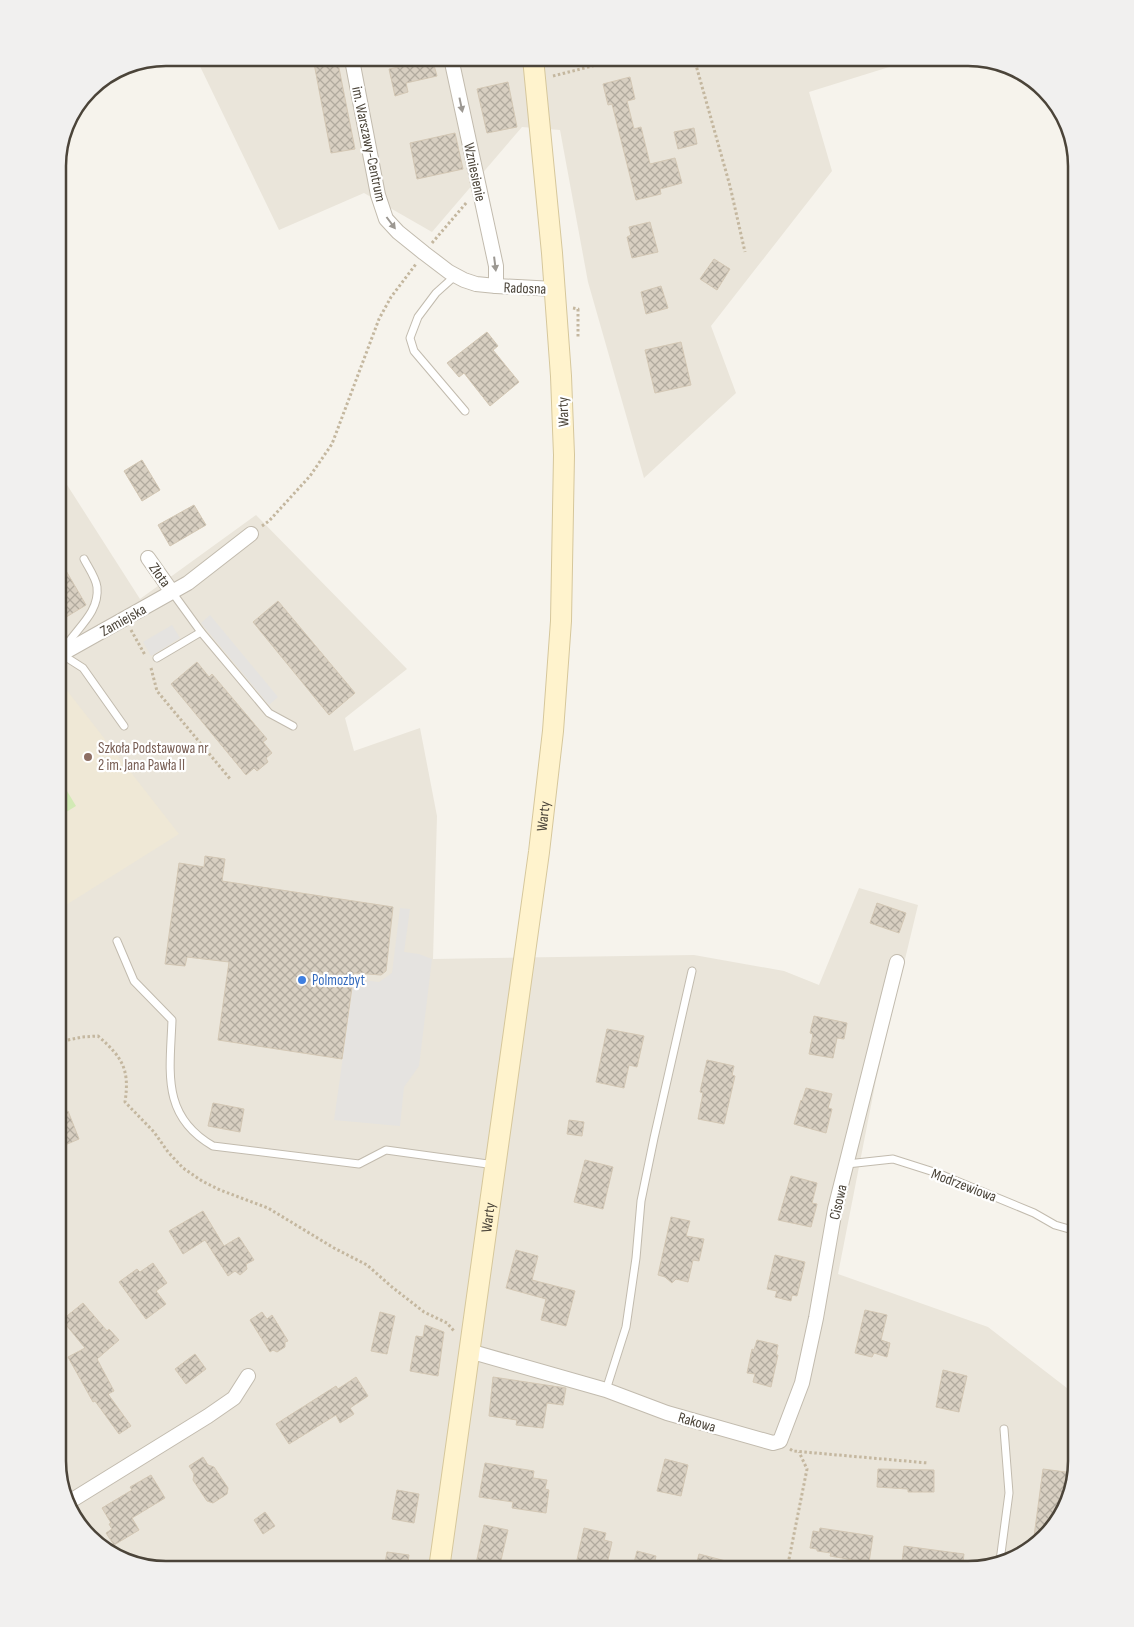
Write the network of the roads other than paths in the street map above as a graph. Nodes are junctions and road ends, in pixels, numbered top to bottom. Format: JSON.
{"nodes":[{"id":1,"x":353,"y":66,"type":"edge"},
{"id":2,"x":453,"y":66,"type":"edge"},
{"id":3,"x":534,"y":66,"type":"edge"},
{"id":4,"x":456,"y":275,"type":"junction"},
{"id":5,"x":496,"y":286,"type":"junction"},
{"id":6,"x":555,"y":289,"type":"junction"},
{"id":7,"x":465,"y":411,"type":"dead end"},
{"id":8,"x":251,"y":534,"type":"road end"},
{"id":9,"x":148,"y":558,"type":"dead end"},
{"id":10,"x":84,"y":559,"type":"dead end"},
{"id":11,"x":172,"y":592,"type":"junction"},
{"id":12,"x":201,"y":632,"type":"junction"},
{"id":13,"x":66,"y":644,"type":"edge"},
{"id":14,"x":66,"y":651,"type":"edge"},
{"id":15,"x":157,"y":658,"type":"dead end"},
{"id":16,"x":66,"y":659,"type":"edge"},
{"id":17,"x":124,"y":726,"type":"dead end"},
{"id":18,"x":293,"y":726,"type":"dead end"},
{"id":19,"x":117,"y":941,"type":"dead end"},
{"id":20,"x":897,"y":962,"type":"dead end"},
{"id":21,"x":692,"y":971,"type":"dead end"},
{"id":22,"x":846,"y":1164,"type":"junction"},
{"id":23,"x":495,"y":1165,"type":"junction"},
{"id":24,"x":1068,"y":1229,"type":"edge"},
{"id":25,"x":469,"y":1352,"type":"junction"},
{"id":26,"x":248,"y":1376,"type":"dead end"},
{"id":27,"x":606,"y":1390,"type":"junction"},
{"id":28,"x":1004,"y":1429,"type":"dead end"},
{"id":29,"x":780,"y":1441,"type":"joint"},
{"id":30,"x":74,"y":1499,"type":"edge"},
{"id":31,"x":1001,"y":1555,"type":"edge"},
{"id":32,"x":440,"y":1561,"type":"edge"}],
"edges":[{"from":1,"to":4,"type":"street","name":"im. Warszawy-Centrum","one_way":true},
{"from":2,"to":5,"type":"street","name":"Wzniesienie","one_way":true},
{"from":3,"to":6,"type":"main road","name":"Warty"},
{"from":4,"to":5,"type":"street","name":"im. Warszawy-Centrum"},
{"from":4,"to":7,"type":"lane"},
{"from":5,"to":6,"type":"street","name":"Radosna"},
{"from":6,"to":23,"type":"main road","name":"Warty"},
{"from":8,"to":11,"type":"street","name":"Zamiejska"},
{"from":9,"to":11,"type":"street","name":"Złota"},
{"from":10,"to":13,"type":"lane"},
{"from":11,"to":12,"type":"lane"},
{"from":11,"to":14,"type":"street","name":"Zamiejska"},
{"from":12,"to":15,"type":"lane"},
{"from":12,"to":18,"type":"lane"},
{"from":16,"to":17,"type":"lane"},
{"from":19,"to":23,"type":"lane"},
{"from":20,"to":22,"type":"street","name":"Cisowa"},
{"from":21,"to":27,"type":"lane"},
{"from":22,"to":24,"type":"lane","name":"Modrzewiowa"},
{"from":22,"to":29,"type":"street","name":"Cisowa"},
{"from":23,"to":25,"type":"main road","name":"Warty"},
{"from":25,"to":27,"type":"street","name":"Rakowa"},
{"from":25,"to":32,"type":"main road","name":"Warty"},
{"from":26,"to":30,"type":"street"},
{"from":27,"to":29,"type":"street","name":"Rakowa"},
{"from":28,"to":31,"type":"lane"}]}
